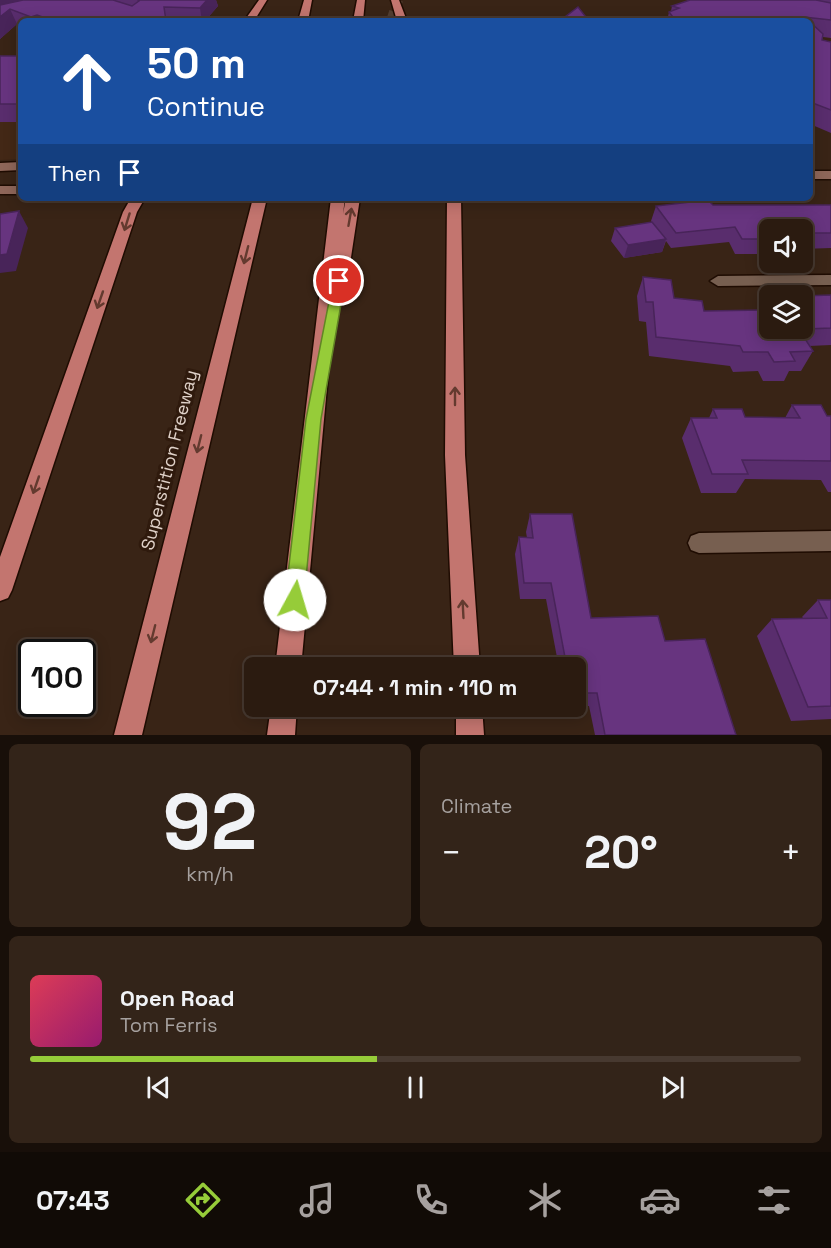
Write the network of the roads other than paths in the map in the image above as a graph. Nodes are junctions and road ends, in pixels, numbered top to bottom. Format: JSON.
{"nodes":[{"id":1,"x":263,"y":0,"type":"edge"},
{"id":2,"x":308,"y":0,"type":"edge"},
{"id":3,"x":361,"y":0,"type":"edge"},
{"id":4,"x":395,"y":0,"type":"edge"},
{"id":5,"x":251,"y":18,"type":"edge"},
{"id":6,"x":304,"y":18,"type":"edge"},
{"id":7,"x":358,"y":18,"type":"edge"},
{"id":8,"x":401,"y":18,"type":"edge"},
{"id":9,"x":18,"y":166,"type":"edge"},
{"id":10,"x":0,"y":167,"type":"edge"},
{"id":11,"x":813,"y":175,"type":"edge"},
{"id":12,"x":831,"y":176,"type":"edge"},
{"id":13,"x":0,"y":190,"type":"edge"},
{"id":14,"x":18,"y":190,"type":"edge"},
{"id":15,"x":136,"y":201,"type":"edge"},
{"id":16,"x":259,"y":201,"type":"edge"},
{"id":17,"x":338,"y":201,"type":"edge"},
{"id":18,"x":352,"y":201,"type":"edge"},
{"id":19,"x":454,"y":201,"type":"edge"},
{"id":20,"x":831,"y":280,"type":"edge"},
{"id":21,"x":718,"y":281,"type":"dead end"},
{"id":22,"x":313,"y":419,"type":"junction"},
{"id":23,"x":831,"y":541,"type":"edge"},
{"id":24,"x":699,"y":543,"type":"dead end"},
{"id":25,"x":0,"y":590,"type":"edge"},
{"id":26,"x":289,"y":657,"type":"edge"},
{"id":27,"x":465,"y":657,"type":"edge"},
{"id":28,"x":283,"y":717,"type":"edge"},
{"id":29,"x":469,"y":717,"type":"edge"},
{"id":30,"x":128,"y":735,"type":"edge"},
{"id":31,"x":281,"y":735,"type":"edge"},
{"id":32,"x":470,"y":735,"type":"edge"}],
"edges":[{"from":1,"to":5,"type":"highway"},
{"from":2,"to":6,"type":"highway"},
{"from":3,"to":7,"type":"highway"},
{"from":4,"to":8,"type":"highway"},
{"from":9,"to":10,"type":"main road"},
{"from":11,"to":12,"type":"main road"},
{"from":13,"to":14,"type":"main road"},
{"from":15,"to":25,"type":"highway","one_way":true},
{"from":16,"to":30,"type":"highway","name":"Superstition Freeway","one_way":true},
{"from":17,"to":22,"type":"highway"},
{"from":22,"to":18,"type":"highway","one_way":true},
{"from":27,"to":19,"type":"highway","one_way":true},
{"from":20,"to":21,"type":"street"},
{"from":22,"to":26,"type":"highway"},
{"from":23,"to":24,"type":"street"},
{"from":28,"to":31,"type":"highway"},
{"from":29,"to":32,"type":"highway"}]}
